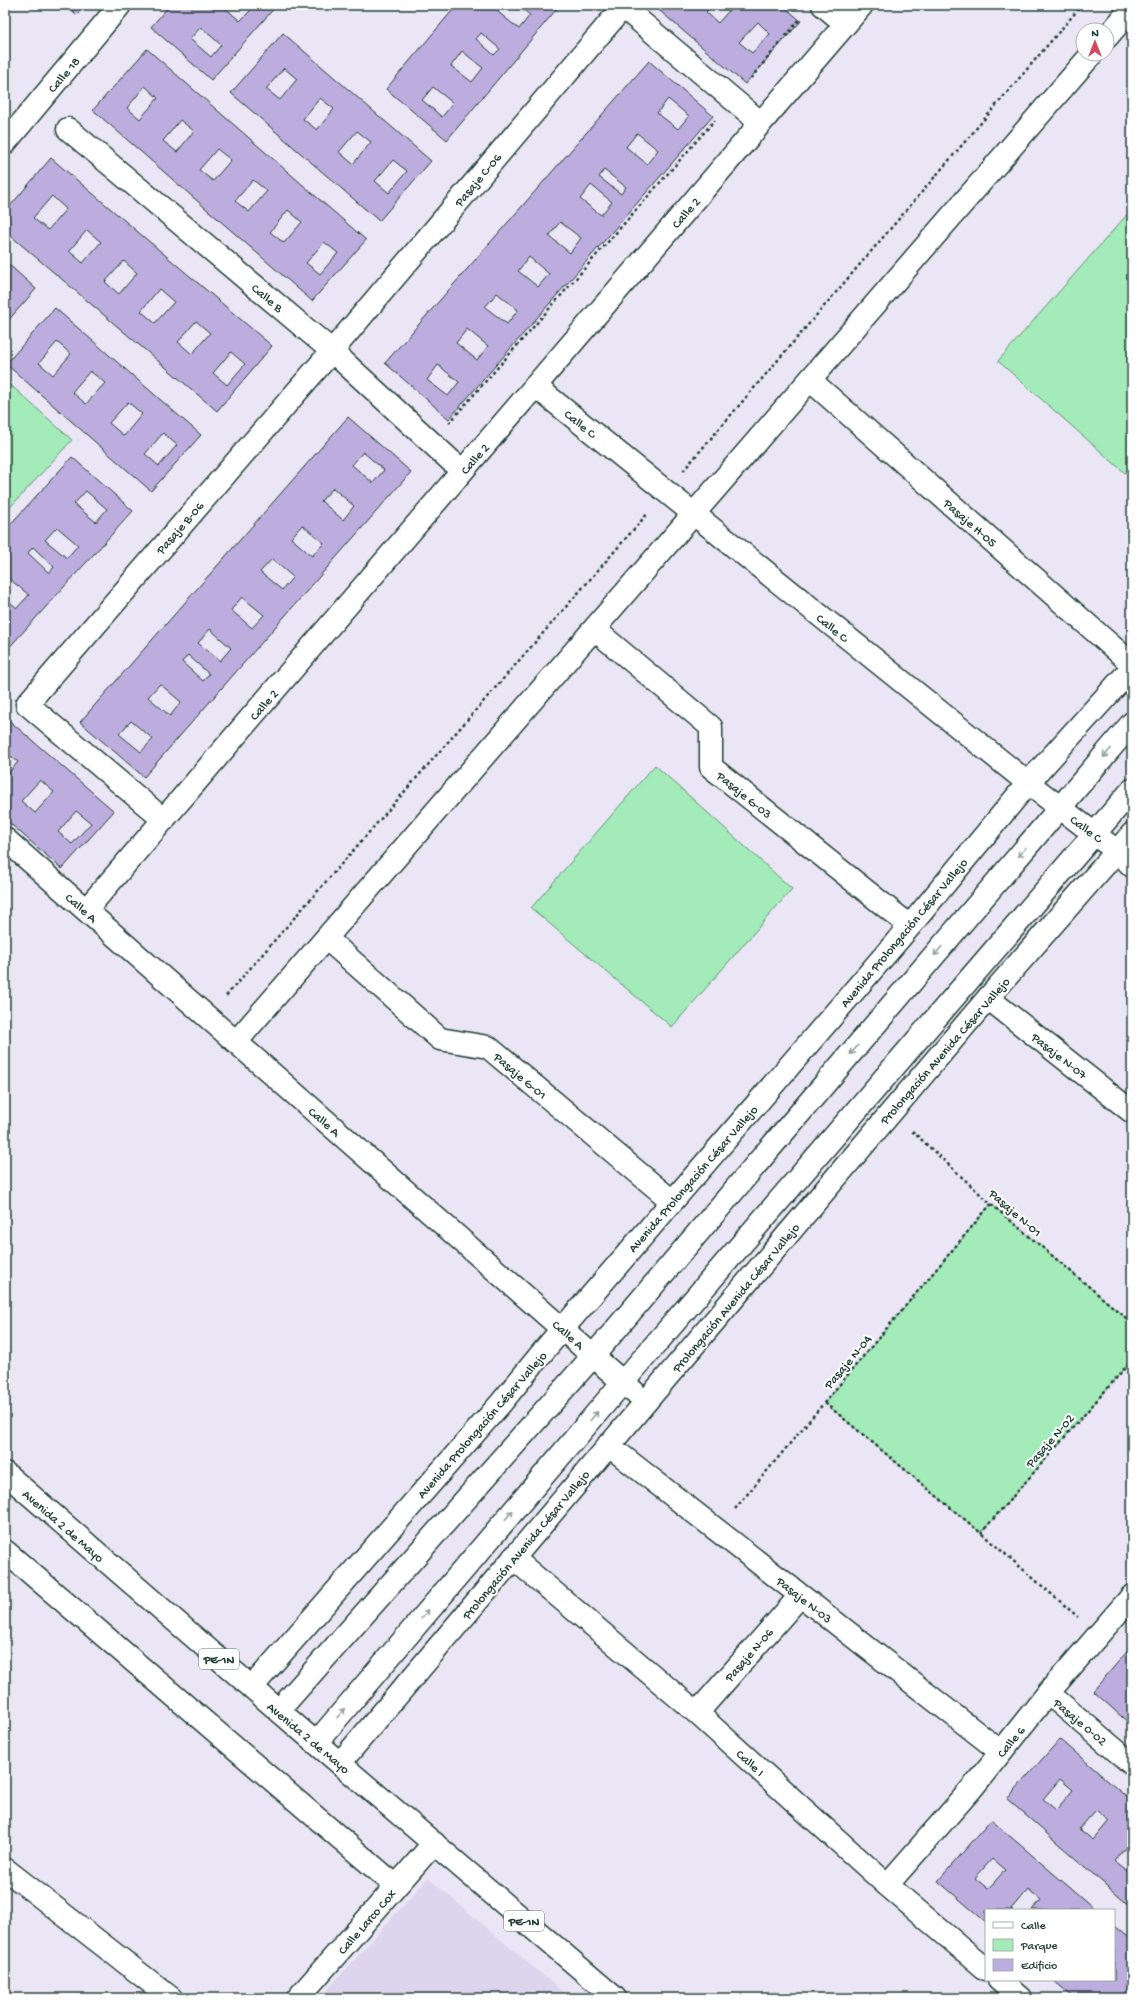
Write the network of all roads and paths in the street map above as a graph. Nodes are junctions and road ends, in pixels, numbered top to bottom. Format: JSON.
{"nodes":[{"id":1,"x":120,"y":5,"type":"edge"},
{"id":2,"x":823,"y":5,"type":"edge"},
{"id":3,"x":862,"y":5,"type":"edge"},
{"id":4,"x":1082,"y":5,"type":"edge"},
{"id":5,"x":1132,"y":8,"type":"edge"},
{"id":6,"x":802,"y":17,"type":"dead end"},
{"id":7,"x":846,"y":24,"type":"junction"},
{"id":8,"x":1115,"y":28,"type":"edge"},
{"id":9,"x":1085,"y":62,"type":"edge"},
{"id":10,"x":732,"y":100,"type":"junction"},
{"id":11,"x":761,"y":124,"type":"junction"},
{"id":12,"x":68,"y":129,"type":"dead end"},
{"id":13,"x":5,"y":142,"type":"edge"},
{"id":14,"x":332,"y":351,"type":"junction"},
{"id":15,"x":810,"y":380,"type":"junction"},
{"id":16,"x":535,"y":386,"type":"junction"},
{"id":17,"x":431,"y":443,"type":"junction"},
{"id":18,"x":462,"y":471,"type":"junction"},
{"id":19,"x":680,"y":474,"type":"dead end"},
{"id":20,"x":649,"y":511,"type":"dead end"},
{"id":21,"x":694,"y":514,"type":"junction"},
{"id":22,"x":594,"y":629,"type":"junction"},
{"id":23,"x":1132,"y":664,"type":"edge"},
{"id":24,"x":1132,"y":668,"type":"edge"},
{"id":25,"x":1132,"y":723,"type":"edge"},
{"id":26,"x":1028,"y":783,"type":"junction"},
{"id":27,"x":1132,"y":790,"type":"edge"},
{"id":28,"x":1060,"y":808,"type":"junction"},
{"id":29,"x":164,"y":820,"type":"junction"},
{"id":30,"x":1094,"y":834,"type":"junction"},
{"id":31,"x":1132,"y":834,"type":"edge"},
{"id":32,"x":5,"y":840,"type":"edge"},
{"id":33,"x":1125,"y":859,"type":"edge"},
{"id":34,"x":86,"y":910,"type":"junction"},
{"id":35,"x":910,"y":926,"type":"junction"},
{"id":36,"x":326,"y":938,"type":"junction"},
{"id":37,"x":988,"y":998,"type":"junction"},
{"id":38,"x":208,"y":1018,"type":"junction"},
{"id":39,"x":236,"y":1042,"type":"junction"},
{"id":40,"x":891,"y":1112,"type":"junction"},
{"id":41,"x":1132,"y":1112,"type":"edge"},
{"id":42,"x":672,"y":1201,"type":"junction"},
{"id":43,"x":991,"y":1204,"type":"junction"},
{"id":44,"x":1132,"y":1323,"type":"edge"},
{"id":45,"x":563,"y":1329,"type":"junction"},
{"id":46,"x":593,"y":1356,"type":"junction"},
{"id":47,"x":1132,"y":1360,"type":"edge"},
{"id":48,"x":623,"y":1382,"type":"junction"},
{"id":49,"x":646,"y":1402,"type":"junction"},
{"id":50,"x":825,"y":1403,"type":"junction"},
{"id":51,"x":608,"y":1445,"type":"junction"},
{"id":52,"x":5,"y":1473,"type":"edge"},
{"id":53,"x":717,"y":1531,"type":"junction"},
{"id":54,"x":981,"y":1533,"type":"junction"},
{"id":55,"x":5,"y":1551,"type":"edge"},
{"id":56,"x":513,"y":1558,"type":"junction"},
{"id":57,"x":800,"y":1596,"type":"junction"},
{"id":58,"x":1132,"y":1596,"type":"edge"},
{"id":59,"x":1098,"y":1634,"type":"junction"},
{"id":60,"x":252,"y":1687,"type":"junction"},
{"id":61,"x":1048,"y":1693,"type":"junction"},
{"id":62,"x":279,"y":1710,"type":"junction"},
{"id":63,"x":697,"y":1713,"type":"junction"},
{"id":64,"x":316,"y":1743,"type":"junction"},
{"id":65,"x":1001,"y":1752,"type":"junction"},
{"id":66,"x":340,"y":1763,"type":"junction"},
{"id":67,"x":1132,"y":1764,"type":"edge"},
{"id":68,"x":434,"y":1843,"type":"junction"},
{"id":69,"x":5,"y":1869,"type":"edge"},
{"id":70,"x":887,"y":1885,"type":"junction"},
{"id":71,"x":396,"y":1886,"type":"junction"},
{"id":72,"x":985,"y":1968,"type":"edge"},
{"id":73,"x":1000,"y":1981,"type":"edge"},
{"id":74,"x":171,"y":1998,"type":"edge"},
{"id":75,"x":298,"y":1998,"type":"edge"},
{"id":76,"x":615,"y":1998,"type":"edge"},
{"id":77,"x":1020,"y":1998,"type":"edge"}],
"edges":[{"from":1,"to":13,"type":"main road","name":"Calle 18"},
{"from":2,"to":7,"type":"main road"},
{"from":3,"to":7,"type":"main road","name":"Calle 2"},
{"from":4,"to":19,"type":"path"},
{"from":5,"to":8,"type":"main road"},
{"from":6,"to":10,"type":"path"},
{"from":7,"to":11,"type":"main road","name":"Calle 2"},
{"from":9,"to":15,"type":"main road"},
{"from":10,"to":11,"type":"main road"},
{"from":10,"to":14,"type":"main road","name":"Pasaje C-06"},
{"from":10,"to":17,"type":"path"},
{"from":11,"to":16,"type":"main road","name":"Calle 2"},
{"from":12,"to":14,"type":"main road","name":"Calle B"},
{"from":14,"to":17,"type":"main road","name":"Calle B"},
{"from":14,"to":29,"type":"main road","name":"Pasaje B-06"},
{"from":15,"to":21,"type":"main road"},
{"from":15,"to":23,"type":"main road","name":"Pasaje H-05"},
{"from":16,"to":18,"type":"main road","name":"Calle 2"},
{"from":16,"to":21,"type":"main road","name":"Calle C"},
{"from":17,"to":18,"type":"main road","name":"Calle B"},
{"from":18,"to":29,"type":"main road","name":"Calle 2"},
{"from":20,"to":38,"type":"path"},
{"from":21,"to":22,"type":"main road"},
{"from":21,"to":26,"type":"main road","name":"Calle C"},
{"from":22,"to":35,"type":"main road","name":"Pasaje G-03"},
{"from":22,"to":36,"type":"main road"},
{"from":24,"to":26,"type":"main road","name":"Avenida Prolongación César Vallejo"},
{"from":25,"to":28,"type":"main road","one_way":true},
{"from":26,"to":28,"type":"main road","name":"Calle C"},
{"from":26,"to":35,"type":"main road","name":"Avenida Prolongación César Vallejo"},
{"from":27,"to":30,"type":"main road"},
{"from":28,"to":30,"type":"main road","name":"Calle C"},
{"from":28,"to":46,"type":"main road","one_way":true},
{"from":29,"to":34,"type":"main road","name":"Calle 2"},
{"from":30,"to":33,"type":"main road","name":"Calle C"},
{"from":30,"to":48,"type":"main road"},
{"from":31,"to":33,"type":"main road","name":"Prolongación Avenida César Vallejo"},
{"from":32,"to":34,"type":"main road","name":"Calle A"},
{"from":33,"to":37,"type":"main road","name":"Prolongación Avenida César Vallejo"},
{"from":34,"to":38,"type":"main road","name":"Calle A"},
{"from":35,"to":42,"type":"main road","name":"Avenida Prolongación César Vallejo"},
{"from":36,"to":39,"type":"main road"},
{"from":36,"to":42,"type":"main road","name":"Pasaje G-01"},
{"from":37,"to":40,"type":"main road","name":"Prolongación Avenida César Vallejo"},
{"from":37,"to":41,"type":"main road","name":"Pasaje N-07"},
{"from":38,"to":39,"type":"main road","name":"Calle A"},
{"from":39,"to":45,"type":"main road","name":"Calle A"},
{"from":40,"to":43,"type":"path","name":"Pasaje N-01"},
{"from":40,"to":49,"type":"main road","name":"Prolongación Avenida César Vallejo"},
{"from":42,"to":45,"type":"main road","name":"Avenida Prolongación César Vallejo"},
{"from":43,"to":44,"type":"path","name":"Pasaje N-01"},
{"from":43,"to":50,"type":"path","name":"Pasaje N-04"},
{"from":45,"to":46,"type":"main road","name":"Calle A"},
{"from":45,"to":60,"type":"main road","name":"Avenida Prolongación César Vallejo"},
{"from":46,"to":48,"type":"main road","name":"Calle A"},
{"from":46,"to":62,"type":"main road"},
{"from":47,"to":54,"type":"path","name":"Pasaje N-02"},
{"from":48,"to":49,"type":"main road","name":"Calle A"},
{"from":64,"to":48,"type":"main road","one_way":true},
{"from":49,"to":51,"type":"main road","name":"Prolongación Avenida César Vallejo"},
{"from":50,"to":53,"type":"path","name":"Pasaje N-04"},
{"from":50,"to":54,"type":"path"},
{"from":51,"to":53,"type":"main road","name":"Pasaje N-03"},
{"from":51,"to":56,"type":"main road","name":"Prolongación Avenida César Vallejo"},
{"from":52,"to":60,"type":"main road","name":"Avenida 2 de Mayo","number":"PE-1N"},
{"from":53,"to":57,"type":"main road","name":"Pasaje N-03"},
{"from":54,"to":59,"type":"path"},
{"from":55,"to":71,"type":"main road"},
{"from":56,"to":63,"type":"main road","name":"Calle I"},
{"from":56,"to":66,"type":"main road","name":"Prolongación Avenida César Vallejo"},
{"from":57,"to":63,"type":"main road","name":"Pasaje N-06"},
{"from":57,"to":65,"type":"main road","name":"Pasaje N-03"},
{"from":58,"to":59,"type":"main road","name":"Calle 6"},
{"from":59,"to":61,"type":"main road","name":"Calle 6"},
{"from":60,"to":62,"type":"main road","name":"Avenida 2 de Mayo","number":"PE-1N"},
{"from":61,"to":65,"type":"main road","name":"Calle 6"},
{"from":61,"to":67,"type":"main road","name":"Pasaje 0-02"},
{"from":62,"to":64,"type":"main road","name":"Avenida 2 de Mayo","number":"PE-1N"},
{"from":63,"to":70,"type":"main road","name":"Calle I"},
{"from":64,"to":66,"type":"main road","name":"Avenida 2 de Mayo","number":"PE-1N"},
{"from":65,"to":70,"type":"main road","name":"Calle 6"},
{"from":66,"to":68,"type":"main road","name":"Avenida 2 de Mayo","number":"PE-1N"},
{"from":68,"to":71,"type":"main road","name":"Calle Larco Cox"},
{"from":68,"to":76,"type":"main road","name":"Avenida 2 de Mayo","number":"PE-1N"},
{"from":69,"to":74,"type":"main road"},
{"from":70,"to":72,"type":"main road","name":"Calle I"},
{"from":71,"to":75,"type":"main road","name":"Calle Larco Cox"},
{"from":73,"to":77,"type":"main road"}]}
